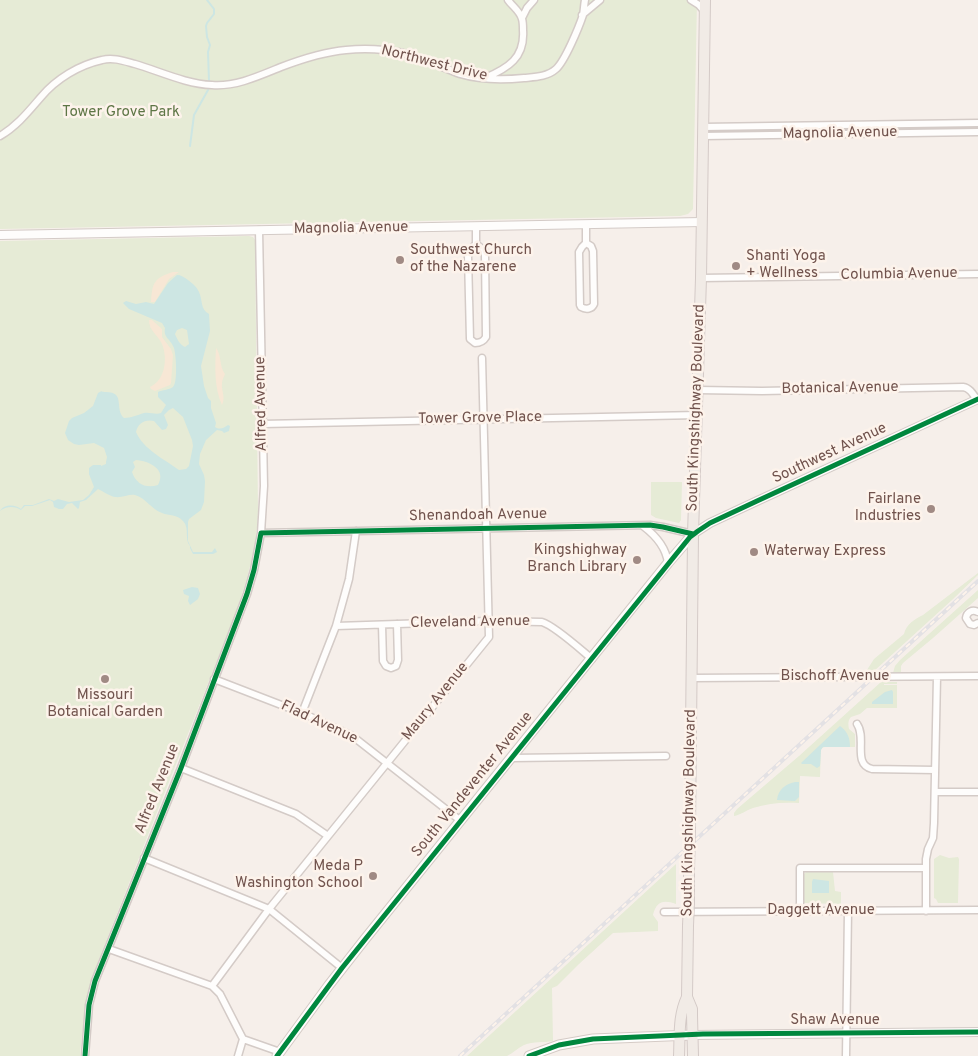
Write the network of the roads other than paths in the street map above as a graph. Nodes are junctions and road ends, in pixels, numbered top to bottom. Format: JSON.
{"nodes":[{"id":1,"x":508,"y":0,"type":"edge"},
{"id":2,"x":534,"y":0,"type":"edge"},
{"id":3,"x":585,"y":0,"type":"edge"},
{"id":4,"x":600,"y":0,"type":"edge"},
{"id":5,"x":691,"y":0,"type":"edge"},
{"id":6,"x":705,"y":0,"type":"edge"},
{"id":7,"x":705,"y":12,"type":"junction"},
{"id":8,"x":582,"y":15,"type":"junction"},
{"id":9,"x":522,"y":18,"type":"junction"},
{"id":10,"x":484,"y":78,"type":"junction"},
{"id":11,"x":978,"y":122,"type":"edge"},
{"id":12,"x":884,"y":124,"type":"junction"},
{"id":13,"x":703,"y":131,"type":"junction"},
{"id":14,"x":978,"y":132,"type":"edge"},
{"id":15,"x":885,"y":133,"type":"junction"},
{"id":16,"x":0,"y":136,"type":"edge"},
{"id":17,"x":702,"y":222,"type":"junction"},
{"id":18,"x":586,"y":225,"type":"junction"},
{"id":19,"x":476,"y":227,"type":"junction"},
{"id":20,"x":259,"y":230,"type":"junction"},
{"id":21,"x":0,"y":235,"type":"edge"},
{"id":22,"x":586,"y":243,"type":"junction"},
{"id":23,"x":476,"y":244,"type":"junction"},
{"id":24,"x":978,"y":274,"type":"edge"},
{"id":25,"x":701,"y":278,"type":"junction"},
{"id":26,"x":482,"y":358,"type":"dead end"},
{"id":27,"x":698,"y":390,"type":"junction"},
{"id":28,"x":977,"y":399,"type":"edge"},
{"id":29,"x":698,"y":415,"type":"junction"},
{"id":30,"x":484,"y":419,"type":"junction"},
{"id":31,"x":262,"y":424,"type":"junction"},
{"id":32,"x":643,"y":526,"type":"junction"},
{"id":33,"x":486,"y":529,"type":"junction"},
{"id":34,"x":356,"y":531,"type":"junction"},
{"id":35,"x":261,"y":533,"type":"junction"},
{"id":36,"x":693,"y":534,"type":"junction"},
{"id":37,"x":668,"y":563,"type":"junction"},
{"id":38,"x":978,"y":612,"type":"edge"},
{"id":39,"x":489,"y":621,"type":"junction"},
{"id":40,"x":978,"y":623,"type":"edge"},
{"id":41,"x":396,"y":624,"type":"junction"},
{"id":42,"x":382,"y":625,"type":"junction"},
{"id":43,"x":336,"y":626,"type":"junction"},
{"id":44,"x":592,"y":658,"type":"junction"},
{"id":45,"x":978,"y":676,"type":"edge"},
{"id":46,"x":937,"y":677,"type":"junction"},
{"id":47,"x":692,"y":678,"type":"junction"},
{"id":48,"x":214,"y":679,"type":"junction"},
{"id":49,"x":302,"y":713,"type":"junction"},
{"id":50,"x":857,"y":724,"type":"dead end"},
{"id":51,"x":666,"y":756,"type":"dead end"},
{"id":52,"x":512,"y":758,"type":"junction"},
{"id":53,"x":387,"y":762,"type":"junction"},
{"id":54,"x":180,"y":768,"type":"junction"},
{"id":55,"x":935,"y":770,"type":"junction"},
{"id":56,"x":935,"y":792,"type":"junction"},
{"id":57,"x":978,"y":792,"type":"edge"},
{"id":58,"x":461,"y":821,"type":"junction"},
{"id":59,"x":328,"y":836,"type":"junction"},
{"id":60,"x":144,"y":858,"type":"junction"},
{"id":61,"x":926,"y":868,"type":"junction"},
{"id":62,"x":269,"y":909,"type":"junction"},
{"id":63,"x":978,"y":910,"type":"edge"},
{"id":64,"x":848,"y":911,"type":"junction"},
{"id":65,"x":926,"y":911,"type":"junction"},
{"id":66,"x":664,"y":912,"type":"dead end"},
{"id":67,"x":800,"y":912,"type":"junction"},
{"id":68,"x":108,"y":948,"type":"junction"},
{"id":69,"x":342,"y":968,"type":"junction"},
{"id":70,"x":212,"y":986,"type":"junction"},
{"id":71,"x":687,"y":997,"type":"junction"},
{"id":72,"x":978,"y":1032,"type":"edge"},
{"id":73,"x":846,"y":1034,"type":"junction"},
{"id":74,"x":692,"y":1035,"type":"junction"},
{"id":75,"x":680,"y":1036,"type":"junction"},
{"id":76,"x":243,"y":1039,"type":"junction"},
{"id":77,"x":282,"y":1055,"type":"edge"},
{"id":78,"x":85,"y":1056,"type":"edge"},
{"id":79,"x":238,"y":1056,"type":"edge"},
{"id":80,"x":530,"y":1056,"type":"edge"},
{"id":81,"x":679,"y":1056,"type":"edge"},
{"id":82,"x":693,"y":1056,"type":"edge"},
{"id":83,"x":846,"y":1056,"type":"edge"}],
"edges":[{"from":1,"to":9,"type":"street"},
{"from":2,"to":9,"type":"street"},
{"from":3,"to":8,"type":"street","name":"Northwest Drive"},
{"from":4,"to":8,"type":"street"},
{"from":5,"to":7,"type":"street"},
{"from":6,"to":7,"type":"main road","name":"South Kingshighway Boulevard"},
{"from":7,"to":13,"type":"main road","name":"South Kingshighway Boulevard"},
{"from":8,"to":10,"type":"street","name":"Northwest Drive"},
{"from":9,"to":10,"type":"street"},
{"from":10,"to":16,"type":"street","name":"Northwest Drive"},
{"from":11,"to":12,"type":"street","name":"Magnolia Avenue"},
{"from":12,"to":13,"type":"street","name":"Magnolia Avenue"},
{"from":12,"to":15,"type":"street"},
{"from":13,"to":15,"type":"street","name":"Magnolia Avenue"},
{"from":13,"to":17,"type":"main road","name":"South Kingshighway Boulevard"},
{"from":14,"to":15,"type":"street","name":"Magnolia Avenue"},
{"from":17,"to":18,"type":"street","name":"Magnolia Avenue"},
{"from":17,"to":25,"type":"main road","name":"South Kingshighway Boulevard"},
{"from":18,"to":19,"type":"street","name":"Magnolia Avenue"},
{"from":18,"to":22,"type":"street"},
{"from":19,"to":20,"type":"street","name":"Magnolia Avenue"},
{"from":19,"to":23,"type":"street"},
{"from":20,"to":21,"type":"street","name":"Magnolia Avenue"},
{"from":20,"to":31,"type":"street","name":"Alfred Avenue"},
{"from":22,"to":22,"type":"street"},
{"from":23,"to":23,"type":"street"},
{"from":24,"to":25,"type":"street","name":"Columbia Avenue"},
{"from":25,"to":27,"type":"main road","name":"South Kingshighway Boulevard"},
{"from":26,"to":30,"type":"street","name":"Maury Avenue"},
{"from":27,"to":28,"type":"street","name":"Botanical Avenue"},
{"from":27,"to":29,"type":"main road","name":"South Kingshighway Boulevard"},
{"from":28,"to":36,"type":"street","name":"Southwest Avenue"},
{"from":29,"to":30,"type":"street","name":"Tower Grove Place"},
{"from":29,"to":36,"type":"main road","name":"South Kingshighway Boulevard"},
{"from":30,"to":31,"type":"street","name":"Tower Grove Place"},
{"from":30,"to":33,"type":"street","name":"Maury Avenue"},
{"from":31,"to":35,"type":"street","name":"Alfred Avenue"},
{"from":32,"to":33,"type":"street","name":"Shenandoah Avenue"},
{"from":32,"to":36,"type":"street","name":"Shenandoah Avenue"},
{"from":32,"to":37,"type":"street"},
{"from":33,"to":34,"type":"street","name":"Shenandoah Avenue"},
{"from":33,"to":39,"type":"street","name":"Maury Avenue"},
{"from":34,"to":35,"type":"street","name":"Shenandoah Avenue"},
{"from":34,"to":43,"type":"street"},
{"from":35,"to":48,"type":"street","name":"Alfred Avenue"},
{"from":36,"to":37,"type":"main road","name":"South Vandeventer Avenue"},
{"from":36,"to":47,"type":"main road","name":"South Kingshighway Boulevard"},
{"from":37,"to":44,"type":"main road","name":"South Vandeventer Avenue"},
{"from":38,"to":40,"type":"street"},
{"from":39,"to":41,"type":"street","name":"Cleveland Avenue"},
{"from":39,"to":44,"type":"street","name":"Cleveland Avenue"},
{"from":39,"to":53,"type":"street","name":"Maury Avenue"},
{"from":41,"to":42,"type":"street","name":"Cleveland Avenue"},
{"from":41,"to":42,"type":"street"},
{"from":42,"to":43,"type":"street","name":"Cleveland Avenue"},
{"from":43,"to":49,"type":"street"},
{"from":44,"to":52,"type":"main road","name":"South Vandeventer Avenue"},
{"from":45,"to":46,"type":"street","name":"Bischoff Avenue"},
{"from":46,"to":47,"type":"street","name":"Bischoff Avenue"},
{"from":46,"to":55,"type":"street"},
{"from":47,"to":71,"type":"main road","name":"South Kingshighway Boulevard","bridge":true},
{"from":48,"to":49,"type":"street","name":"Flad Avenue"},
{"from":48,"to":54,"type":"street","name":"Alfred Avenue"},
{"from":49,"to":53,"type":"street","name":"Flad Avenue"},
{"from":50,"to":55,"type":"street"},
{"from":51,"to":52,"type":"street"},
{"from":52,"to":58,"type":"main road","name":"South Vandeventer Avenue"},
{"from":53,"to":58,"type":"street","name":"Flad Avenue"},
{"from":53,"to":59,"type":"street","name":"Maury Avenue"},
{"from":54,"to":59,"type":"street"},
{"from":54,"to":60,"type":"street","name":"Alfred Avenue"},
{"from":55,"to":56,"type":"street"},
{"from":56,"to":57,"type":"street"},
{"from":56,"to":61,"type":"street"},
{"from":58,"to":69,"type":"main road","name":"South Vandeventer Avenue"},
{"from":59,"to":62,"type":"street","name":"Maury Avenue"},
{"from":60,"to":62,"type":"street"},
{"from":60,"to":68,"type":"street","name":"Alfred Avenue"},
{"from":61,"to":65,"type":"street"},
{"from":61,"to":67,"type":"street"},
{"from":62,"to":69,"type":"street"},
{"from":62,"to":70,"type":"street","name":"Maury Avenue"},
{"from":63,"to":65,"type":"street","name":"Daggett Avenue"},
{"from":64,"to":65,"type":"street","name":"Daggett Avenue"},
{"from":64,"to":67,"type":"street","name":"Daggett Avenue"},
{"from":64,"to":73,"type":"street"},
{"from":66,"to":67,"type":"street","name":"Daggett Avenue"},
{"from":68,"to":70,"type":"street"},
{"from":68,"to":78,"type":"street","name":"Alfred Avenue"},
{"from":69,"to":77,"type":"main road","name":"South Vandeventer Avenue"},
{"from":70,"to":76,"type":"street"},
{"from":71,"to":74,"type":"main road","name":"South Kingshighway Boulevard"},
{"from":71,"to":75,"type":"main road","name":"South Kingshighway Boulevard"},
{"from":72,"to":73,"type":"street","name":"Shaw Avenue"},
{"from":73,"to":74,"type":"street","name":"Shaw Avenue"},
{"from":73,"to":83,"type":"street"},
{"from":74,"to":75,"type":"main road"},
{"from":74,"to":82,"type":"main road","name":"South Kingshighway Boulevard"},
{"from":75,"to":80,"type":"main road"},
{"from":75,"to":81,"type":"main road","name":"South Kingshighway Boulevard"},
{"from":76,"to":77,"type":"street"},
{"from":76,"to":79,"type":"street"}]}
